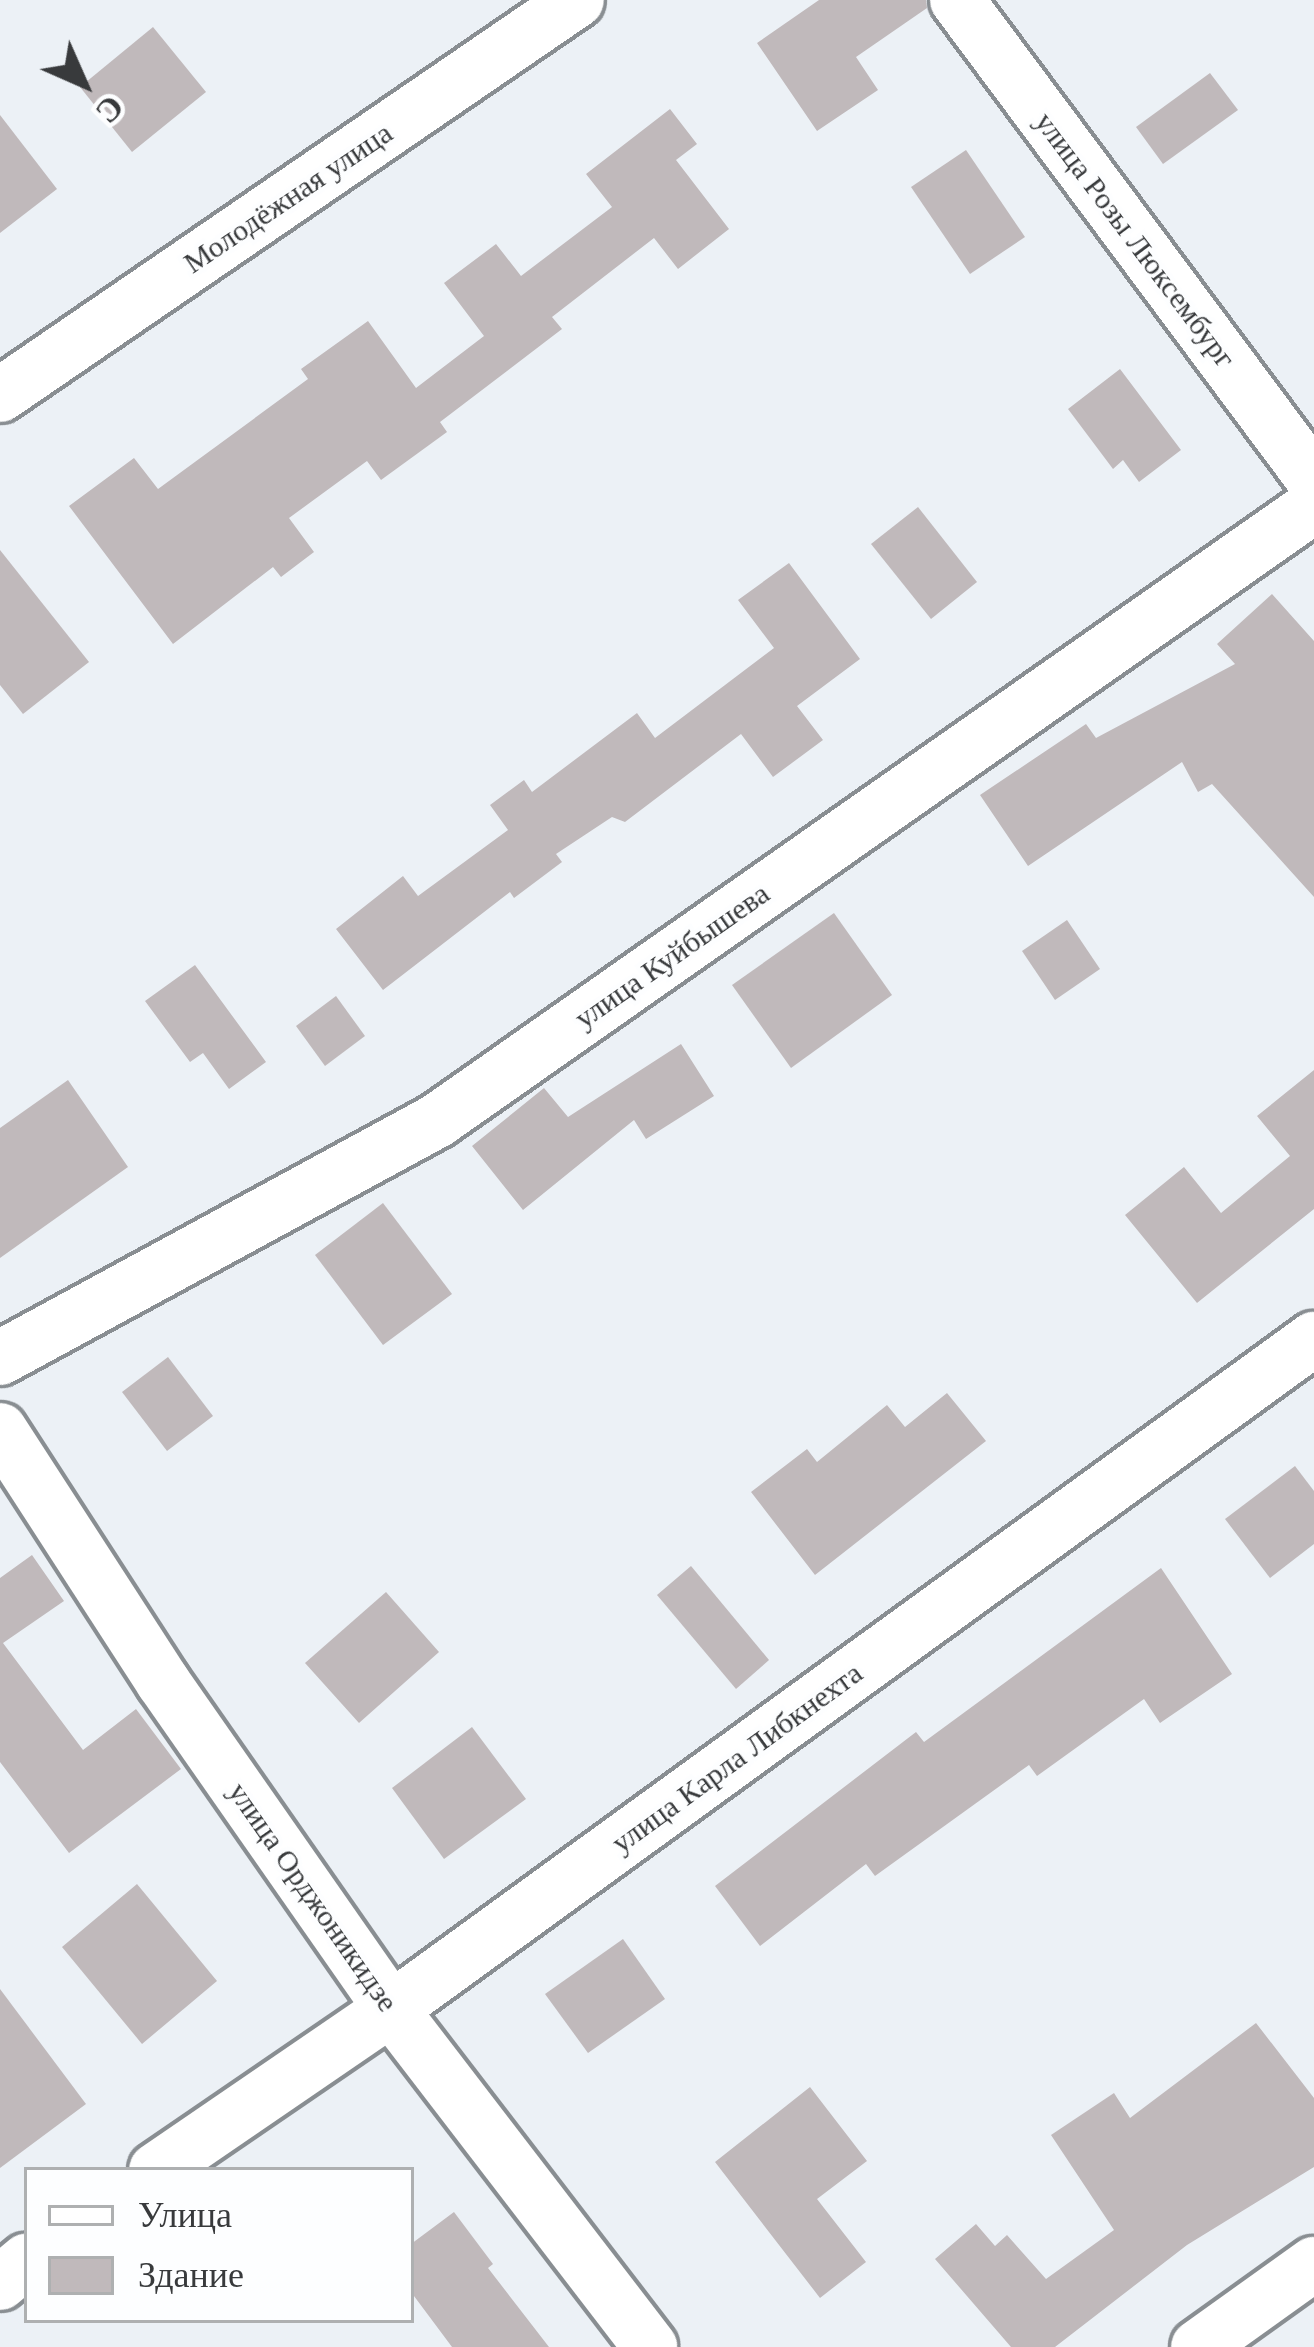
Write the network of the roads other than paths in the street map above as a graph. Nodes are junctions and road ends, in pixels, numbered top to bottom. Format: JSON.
{"nodes":[{"id":1,"x":577,"y":0,"type":"edge"},
{"id":2,"x":957,"y":0,"type":"edge"},
{"id":3,"x":0,"y":395,"type":"edge"},
{"id":4,"x":1314,"y":480,"type":"edge"},
{"id":5,"x":1314,"y":506,"type":"edge"},
{"id":6,"x":1314,"y":1339,"type":"edge"},
{"id":7,"x":0,"y":1358,"type":"edge"},
{"id":8,"x":0,"y":1430,"type":"edge"},
{"id":9,"x":391,"y":2009,"type":"junction"},
{"id":10,"x":160,"y":2167,"type":"edge"},
{"id":11,"x":24,"y":2263,"type":"edge"},
{"id":12,"x":1314,"y":2264,"type":"edge"},
{"id":13,"x":0,"y":2283,"type":"edge"},
{"id":14,"x":650,"y":2347,"type":"edge"},
{"id":15,"x":1198,"y":2347,"type":"edge"}],
"edges":[{"from":1,"to":3,"type":"street","name":"Молодёжная улица"},
{"from":2,"to":4,"type":"street","name":"улица Розы Люксембург"},
{"from":5,"to":7,"type":"street","name":"улица Куйбышева"},
{"from":6,"to":9,"type":"street","name":"улица Карла Либкнехта"},
{"from":8,"to":9,"type":"street","name":"улица Орджоникидзе"},
{"from":9,"to":10,"type":"street","name":"улица Карла Либкнехта"},
{"from":9,"to":14,"type":"street","name":"улица Орджоникидзе"},
{"from":11,"to":13,"type":"street"},
{"from":12,"to":15,"type":"street"}]}
